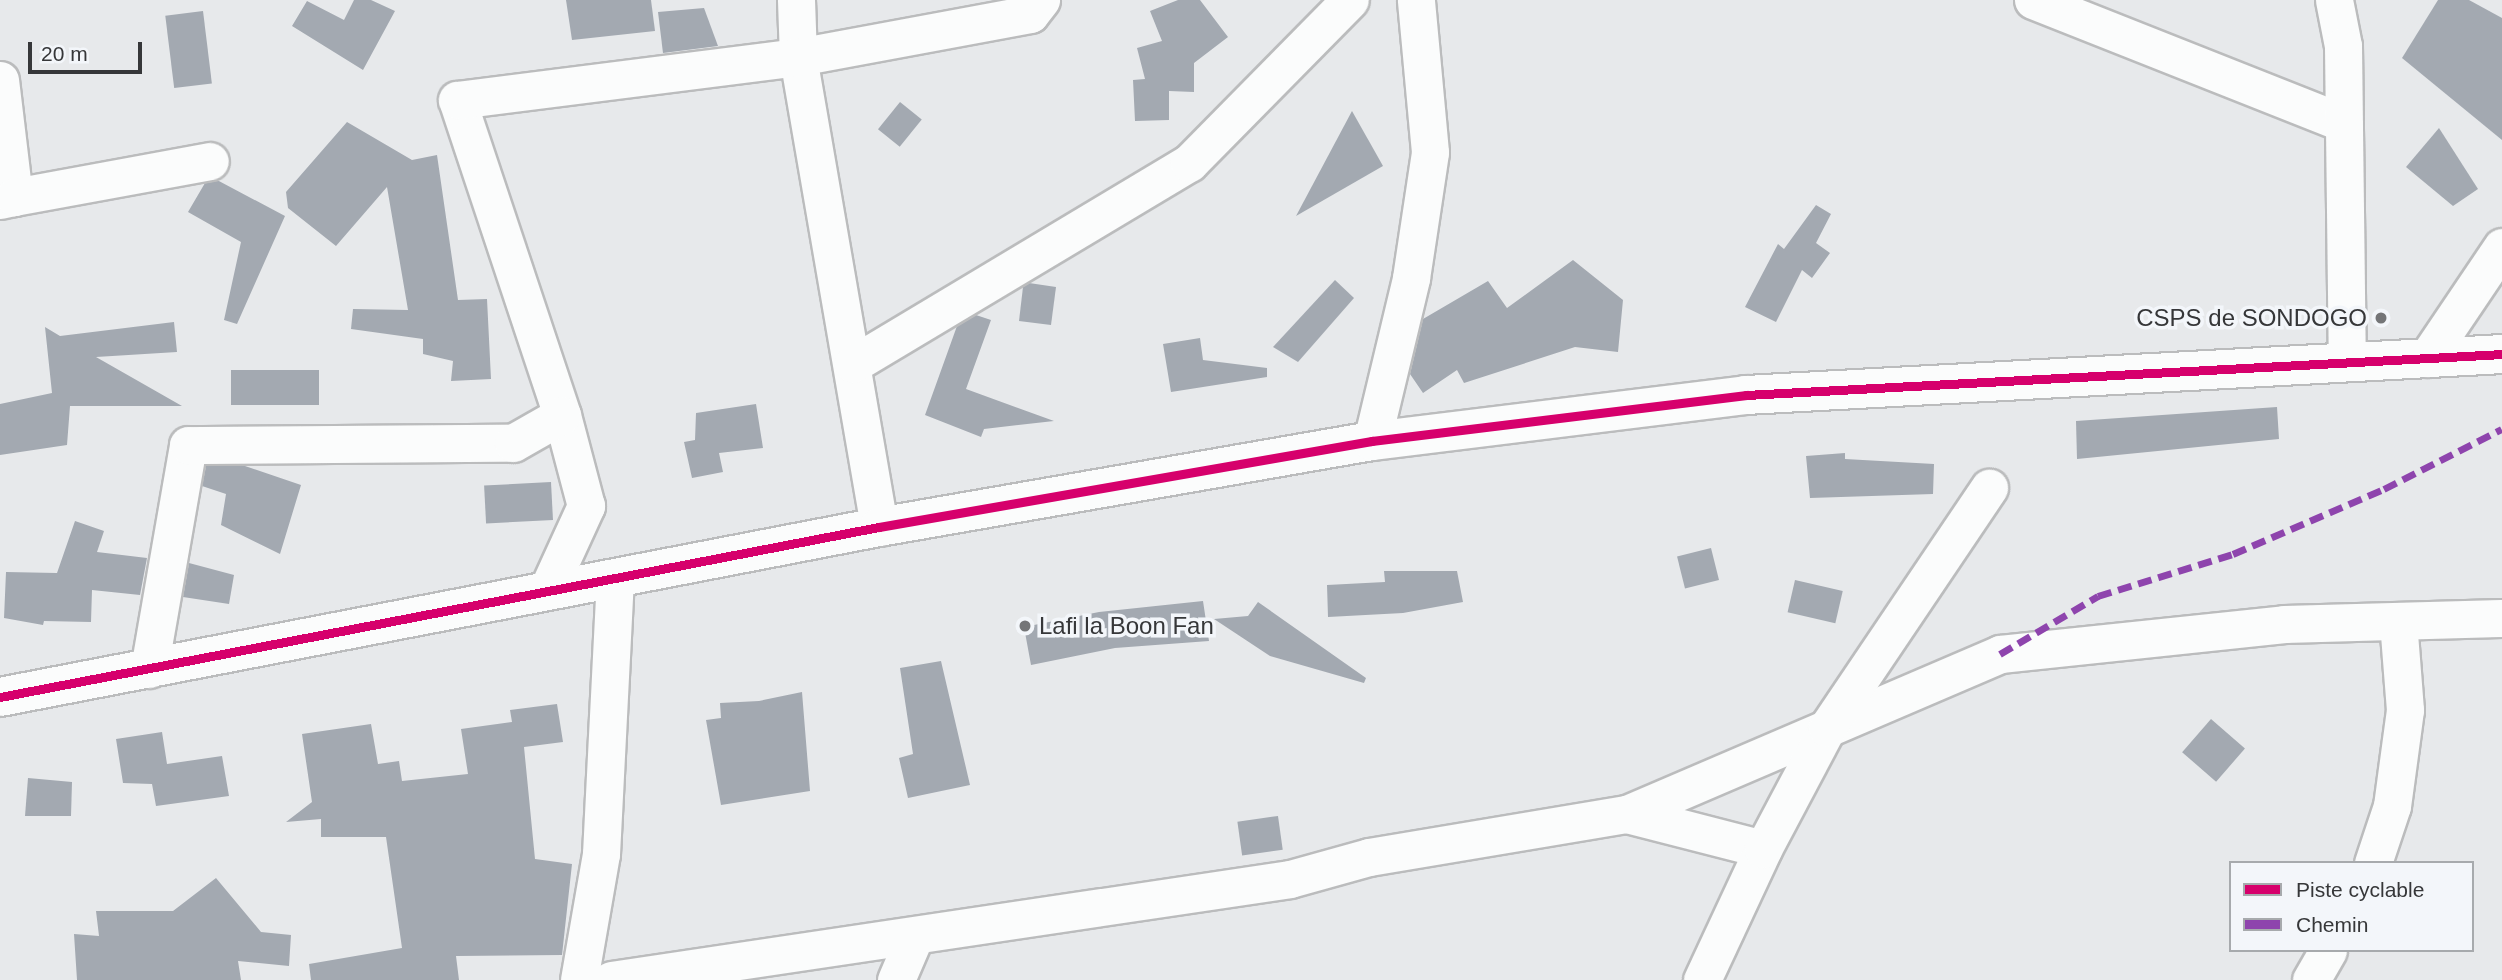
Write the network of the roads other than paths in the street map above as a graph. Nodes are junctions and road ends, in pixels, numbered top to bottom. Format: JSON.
{"nodes":[{"id":1,"x":796,"y":0,"type":"edge"},
{"id":2,"x":1041,"y":0,"type":"edge"},
{"id":3,"x":1350,"y":0,"type":"edge"},
{"id":4,"x":1416,"y":0,"type":"edge"},
{"id":5,"x":2033,"y":0,"type":"edge"},
{"id":6,"x":2334,"y":0,"type":"edge"},
{"id":7,"x":798,"y":57,"type":"junction"},
{"id":8,"x":0,"y":80,"type":"edge"},
{"id":9,"x":2343,"y":123,"type":"junction"},
{"id":10,"x":210,"y":161,"type":"dead end"},
{"id":11,"x":7,"y":199,"type":"edge"},
{"id":12,"x":2502,"y":247,"type":"edge"},
{"id":13,"x":2502,"y":354,"type":"edge"},
{"id":14,"x":2427,"y":358,"type":"junction"},
{"id":15,"x":2347,"y":362,"type":"junction"},
{"id":16,"x":853,"y":364,"type":"junction"},
{"id":17,"x":562,"y":415,"type":"junction"},
{"id":18,"x":1372,"y":441,"type":"junction"},
{"id":19,"x":1989,"y":488,"type":"dead end"},
{"id":20,"x":879,"y":527,"type":"junction"},
{"id":21,"x":615,"y":579,"type":"junction"},
{"id":22,"x":547,"y":591,"type":"junction"},
{"id":23,"x":2502,"y":618,"type":"edge"},
{"id":24,"x":2398,"y":621,"type":"junction"},
{"id":25,"x":149,"y":669,"type":"junction"},
{"id":26,"x":0,"y":697,"type":"edge"},
{"id":27,"x":1827,"y":728,"type":"junction"},
{"id":28,"x":1626,"y":814,"type":"junction"},
{"id":29,"x":1763,"y":849,"type":"junction"},
{"id":30,"x":2375,"y":861,"type":"edge"},
{"id":31,"x":914,"y":938,"type":"junction"},
{"id":32,"x":2327,"y":952,"type":"edge"},
{"id":33,"x":579,"y":980,"type":"edge"},
{"id":34,"x":611,"y":980,"type":"edge"},
{"id":35,"x":896,"y":980,"type":"edge"},
{"id":36,"x":1702,"y":980,"type":"edge"},
{"id":37,"x":2311,"y":980,"type":"edge"}],
"edges":[{"from":1,"to":7,"type":"street"},
{"from":2,"to":7,"type":"street"},
{"from":3,"to":16,"type":"street"},
{"from":4,"to":18,"type":"street"},
{"from":5,"to":9,"type":"street"},
{"from":6,"to":9,"type":"street"},
{"from":7,"to":16,"type":"street"},
{"from":7,"to":17,"type":"street"},
{"from":8,"to":11,"type":"street"},
{"from":9,"to":15,"type":"street"},
{"from":10,"to":11,"type":"street"},
{"from":12,"to":14,"type":"street"},
{"from":13,"to":14,"type":"street"},
{"from":14,"to":15,"type":"street"},
{"from":15,"to":18,"type":"street"},
{"from":16,"to":20,"type":"street"},
{"from":17,"to":22,"type":"street"},
{"from":17,"to":25,"type":"street"},
{"from":18,"to":20,"type":"street"},
{"from":19,"to":27,"type":"street"},
{"from":20,"to":21,"type":"street"},
{"from":21,"to":22,"type":"street"},
{"from":21,"to":33,"type":"street"},
{"from":22,"to":25,"type":"street"},
{"from":23,"to":24,"type":"street"},
{"from":24,"to":27,"type":"street"},
{"from":24,"to":30,"type":"street"},
{"from":25,"to":26,"type":"street"},
{"from":27,"to":28,"type":"street"},
{"from":27,"to":29,"type":"street"},
{"from":28,"to":29,"type":"street"},
{"from":28,"to":31,"type":"street"},
{"from":29,"to":36,"type":"street"},
{"from":31,"to":34,"type":"street"},
{"from":31,"to":35,"type":"street"},
{"from":32,"to":37,"type":"street"}]}
